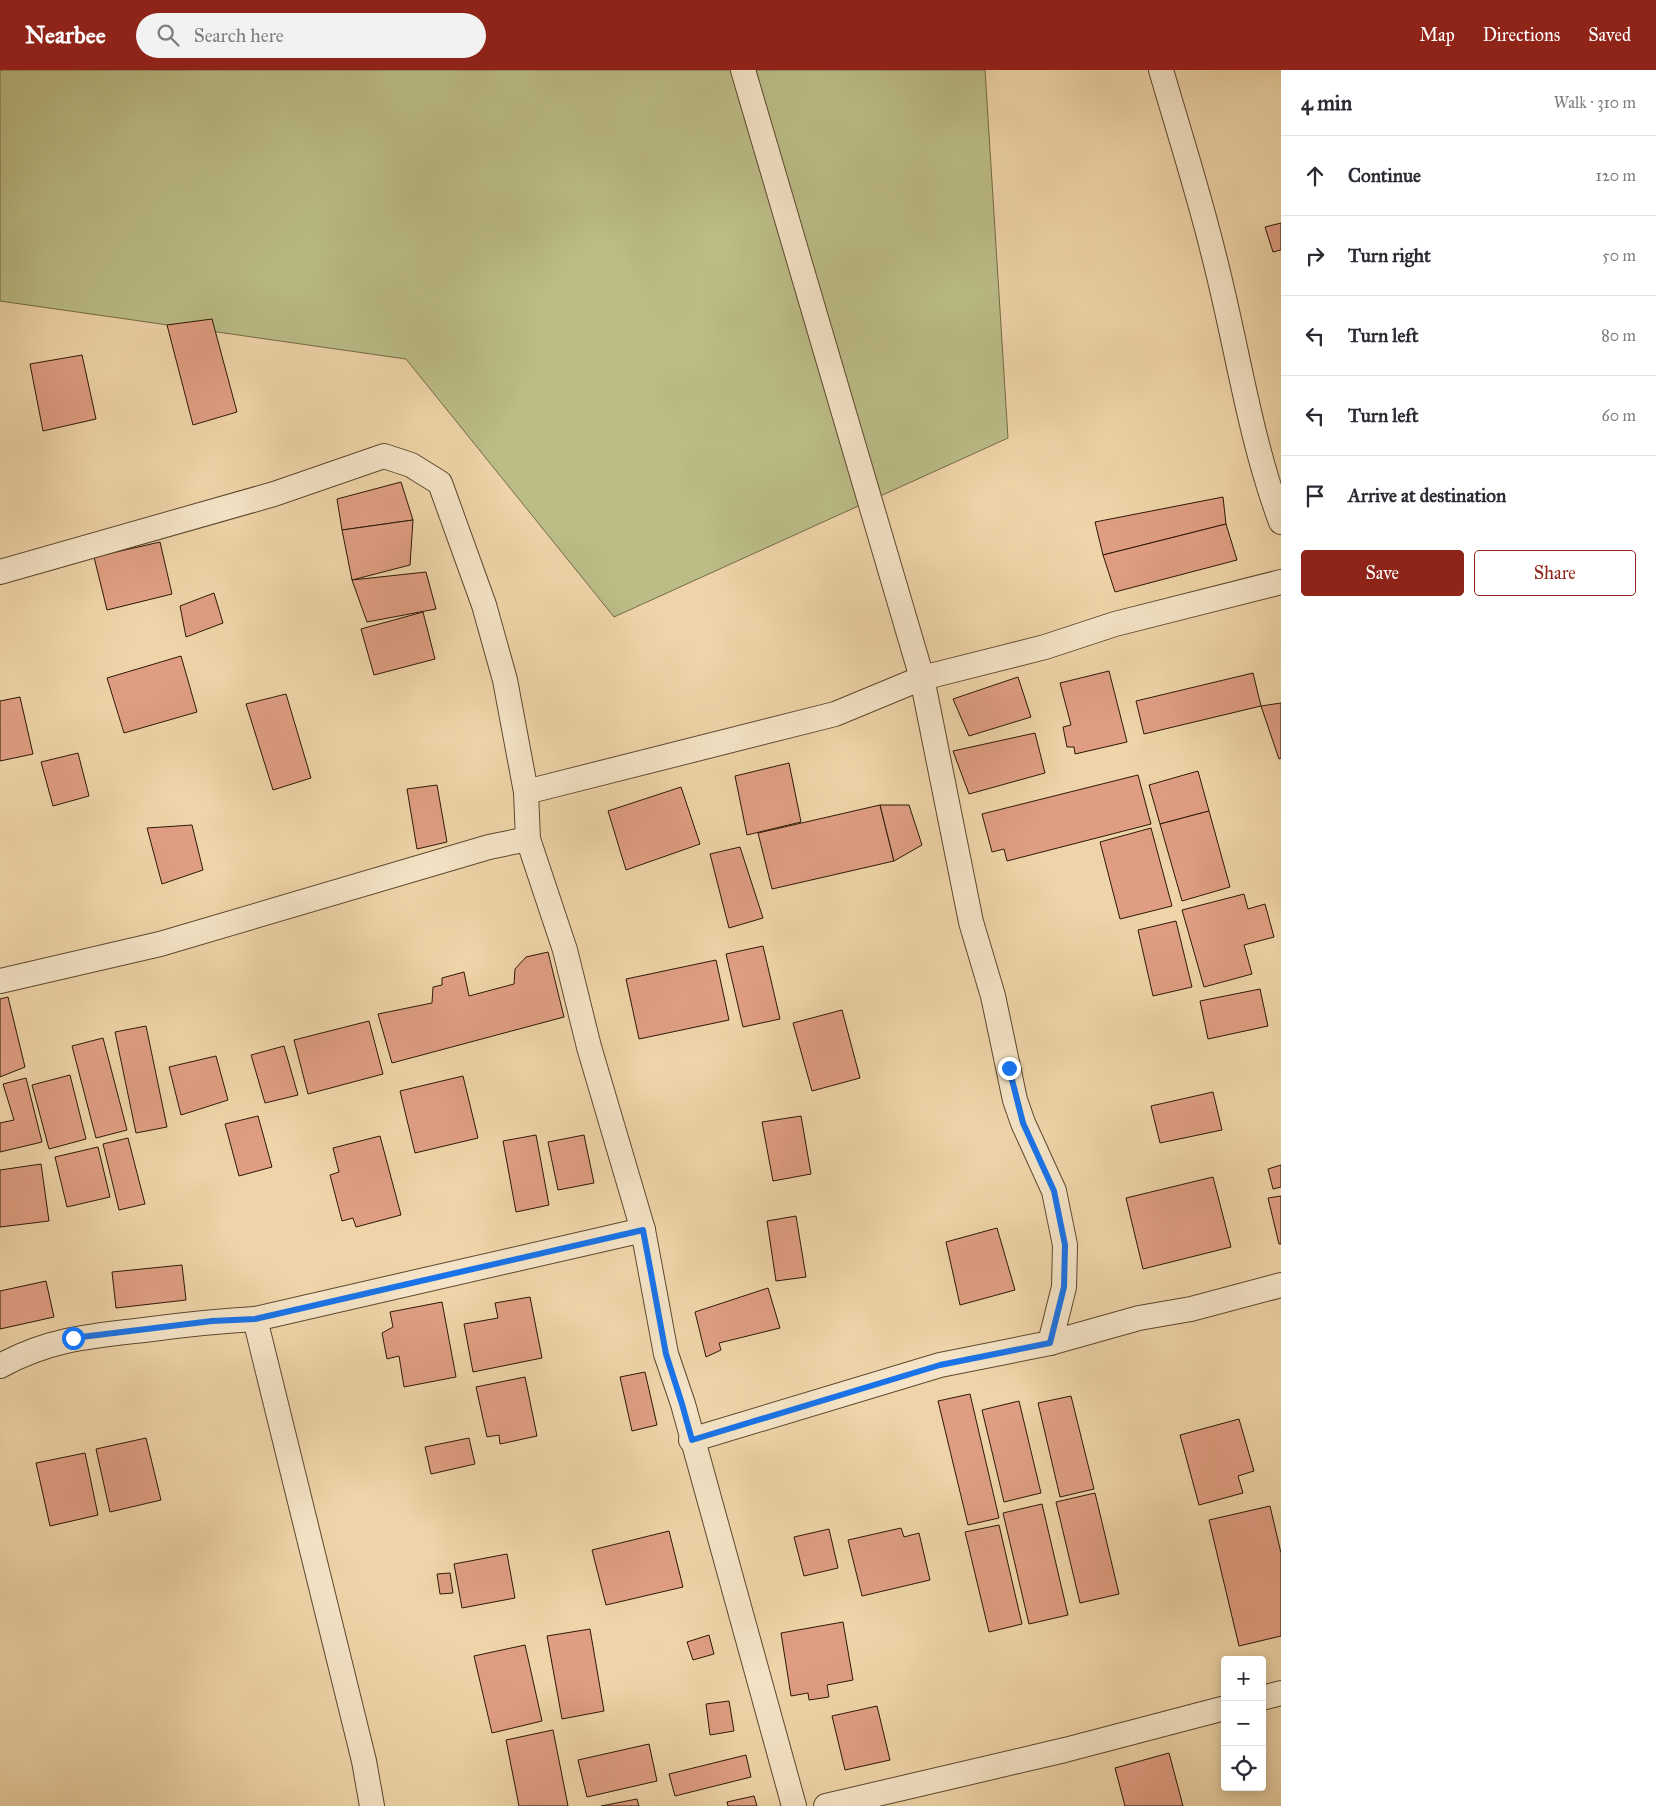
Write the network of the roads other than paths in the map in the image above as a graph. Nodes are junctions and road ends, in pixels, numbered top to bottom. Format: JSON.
{"nodes":[{"id":1,"x":743,"y":70,"type":"edge"},
{"id":2,"x":1161,"y":70,"type":"edge"},
{"id":3,"x":1281,"y":522,"type":"edge"},
{"id":4,"x":0,"y":572,"type":"edge"},
{"id":5,"x":1281,"y":582,"type":"edge"},
{"id":6,"x":922,"y":678,"type":"junction"},
{"id":7,"x":526,"y":792,"type":"junction"},
{"id":8,"x":528,"y":839,"type":"junction"},
{"id":9,"x":0,"y":981,"type":"edge"},
{"id":10,"x":643,"y":1230,"type":"junction"},
{"id":11,"x":1281,"y":1285,"type":"edge"},
{"id":12,"x":255,"y":1319,"type":"junction"},
{"id":13,"x":1050,"y":1343,"type":"junction"},
{"id":14,"x":0,"y":1366,"type":"edge"},
{"id":15,"x":692,"y":1440,"type":"junction"},
{"id":16,"x":1281,"y":1693,"type":"edge"},
{"id":17,"x":1266,"y":1697,"type":"edge"},
{"id":18,"x":1221,"y":1709,"type":"edge"},
{"id":19,"x":372,"y":1806,"type":"edge"},
{"id":20,"x":794,"y":1806,"type":"edge"},
{"id":21,"x":826,"y":1806,"type":"edge"}],
"edges":[{"from":1,"to":6,"type":"street"},
{"from":2,"to":3,"type":"street"},
{"from":4,"to":7,"type":"street"},
{"from":5,"to":6,"type":"street"},
{"from":6,"to":7,"type":"street"},
{"from":6,"to":13,"type":"street"},
{"from":7,"to":8,"type":"street"},
{"from":8,"to":9,"type":"street"},
{"from":8,"to":10,"type":"street"},
{"from":10,"to":12,"type":"street"},
{"from":10,"to":15,"type":"street"},
{"from":11,"to":13,"type":"street"},
{"from":12,"to":14,"type":"street"},
{"from":12,"to":19,"type":"street"},
{"from":13,"to":15,"type":"street"},
{"from":15,"to":20,"type":"street"},
{"from":16,"to":17,"type":"street"},
{"from":18,"to":21,"type":"street"}]}
